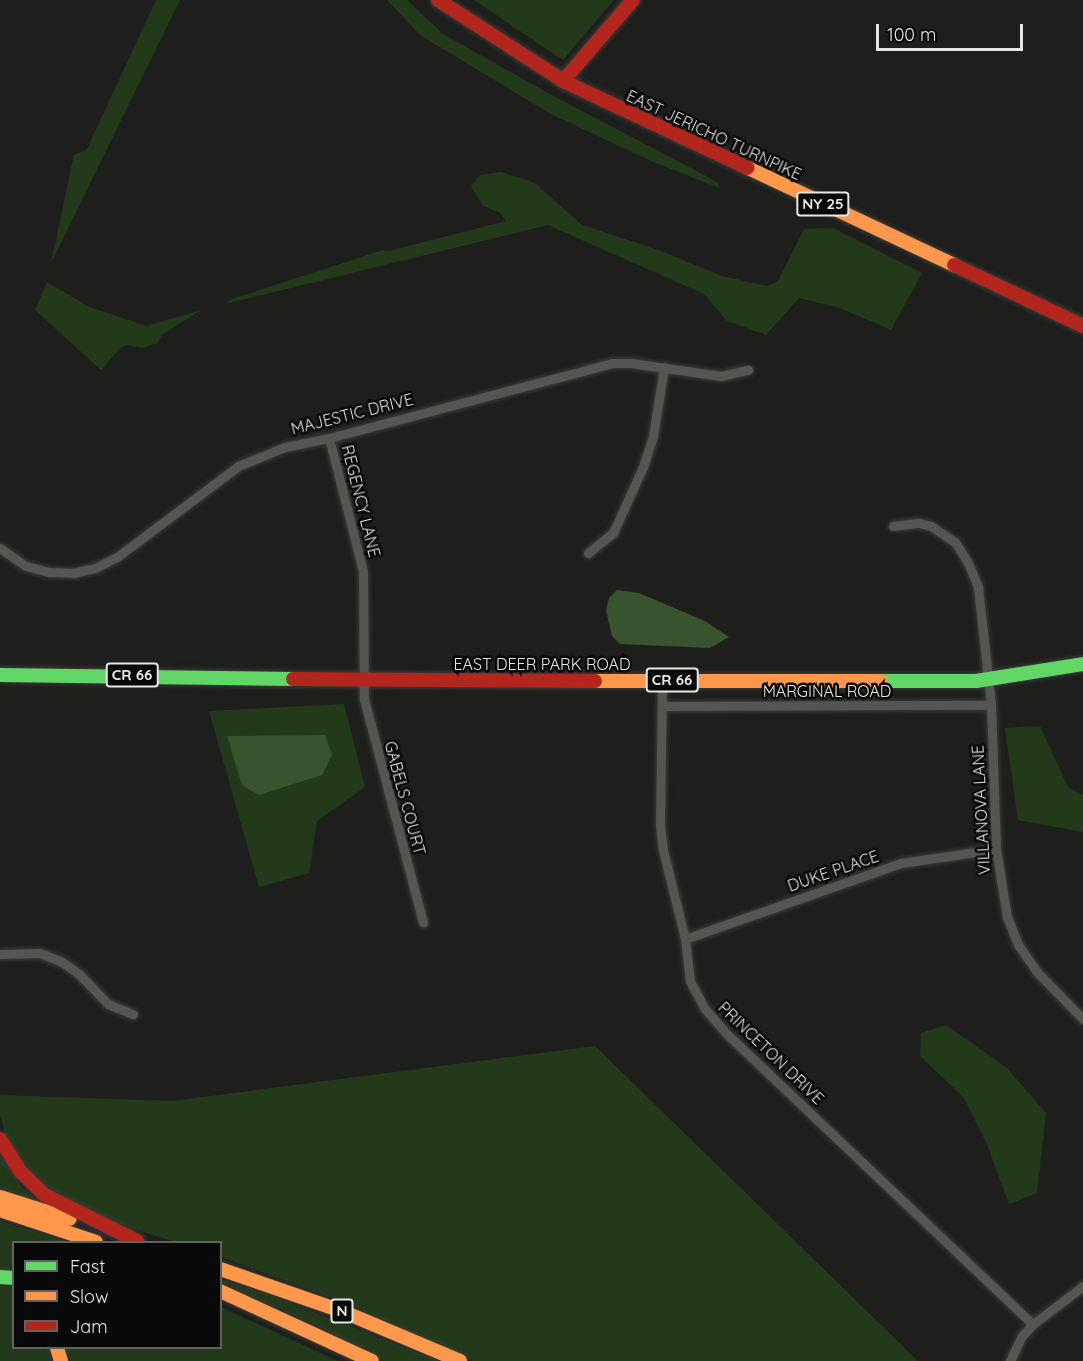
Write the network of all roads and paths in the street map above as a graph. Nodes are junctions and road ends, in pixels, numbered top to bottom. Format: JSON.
{"nodes":[{"id":1,"x":438,"y":0,"type":"edge"},
{"id":2,"x":633,"y":0,"type":"edge"},
{"id":3,"x":563,"y":81,"type":"junction"},
{"id":4,"x":1083,"y":326,"type":"edge"},
{"id":5,"x":664,"y":367,"type":"junction"},
{"id":6,"x":748,"y":370,"type":"dead end"},
{"id":7,"x":329,"y":438,"type":"junction"},
{"id":8,"x":893,"y":526,"type":"dead end"},
{"id":9,"x":0,"y":548,"type":"edge"},
{"id":10,"x":588,"y":553,"type":"dead end"},
{"id":11,"x":1083,"y":664,"type":"edge"},
{"id":12,"x":0,"y":675,"type":"edge"},
{"id":13,"x":363,"y":680,"type":"junction"},
{"id":14,"x":662,"y":680,"type":"junction"},
{"id":15,"x":988,"y":680,"type":"junction"},
{"id":16,"x":991,"y":705,"type":"junction"},
{"id":17,"x":662,"y":706,"type":"junction"},
{"id":18,"x":996,"y":849,"type":"junction"},
{"id":19,"x":423,"y":922,"type":"dead end"},
{"id":20,"x":685,"y":939,"type":"junction"},
{"id":21,"x":0,"y":954,"type":"edge"},
{"id":22,"x":133,"y":1014,"type":"dead end"},
{"id":23,"x":1083,"y":1019,"type":"edge"},
{"id":24,"x":0,"y":1139,"type":"edge"},
{"id":25,"x":0,"y":1197,"type":"edge"},
{"id":26,"x":0,"y":1210,"type":"edge"},
{"id":27,"x":93,"y":1241,"type":"edge"},
{"id":28,"x":136,"y":1241,"type":"edge"},
{"id":29,"x":137,"y":1241,"type":"edge"},
{"id":30,"x":222,"y":1270,"type":"edge"},
{"id":31,"x":1083,"y":1286,"type":"edge"},
{"id":32,"x":222,"y":1292,"type":"edge"},
{"id":33,"x":222,"y":1300,"type":"edge"},
{"id":34,"x":277,"y":1315,"type":"junction"},
{"id":35,"x":1033,"y":1324,"type":"junction"},
{"id":36,"x":372,"y":1361,"type":"edge"},
{"id":37,"x":460,"y":1361,"type":"edge"},
{"id":38,"x":1010,"y":1361,"type":"edge"}],
"edges":[{"from":1,"to":3,"type":"main road","name":"EAST JERICHO TURNPIKE","number":"NY 25"},
{"from":2,"to":3,"type":"main road"},
{"from":3,"to":4,"type":"main road","name":"EAST JERICHO TURNPIKE","number":"NY 25"},
{"from":5,"to":6,"type":"street","name":"MAJESTIC DRIVE"},
{"from":5,"to":7,"type":"street","name":"MAJESTIC DRIVE"},
{"from":5,"to":10,"type":"street"},
{"from":7,"to":9,"type":"street","name":"MAJESTIC DRIVE"},
{"from":7,"to":13,"type":"street","name":"REGENCY LANE"},
{"from":8,"to":15,"type":"street","name":"VILLANOVA LANE"},
{"from":11,"to":15,"type":"main road","name":"EAST DEER PARK ROAD","number":"CR 66"},
{"from":12,"to":13,"type":"main road","name":"EAST DEER PARK ROAD","number":"CR 66"},
{"from":13,"to":14,"type":"main road","name":"EAST DEER PARK ROAD","number":"CR 66"},
{"from":13,"to":19,"type":"street","name":"GABELS COURT"},
{"from":14,"to":15,"type":"main road","name":"EAST DEER PARK ROAD","number":"CR 66"},
{"from":14,"to":17,"type":"street","name":"PRINCETON DRIVE"},
{"from":15,"to":16,"type":"street","name":"VILLANOVA LANE"},
{"from":16,"to":17,"type":"street","name":"MARGINAL ROAD"},
{"from":16,"to":18,"type":"street","name":"VILLANOVA LANE"},
{"from":17,"to":20,"type":"street","name":"PRINCETON DRIVE"},
{"from":18,"to":20,"type":"street","name":"DUKE PLACE"},
{"from":18,"to":23,"type":"street","name":"VILLANOVA LANE"},
{"from":20,"to":35,"type":"street","name":"PRINCETON DRIVE"},
{"from":21,"to":22,"type":"street"},
{"from":24,"to":29,"type":"main road"},
{"from":25,"to":28,"type":"main road"},
{"from":26,"to":27,"type":"main road"},
{"from":30,"to":37,"type":"main road","number":"N"},
{"from":31,"to":35,"type":"street"},
{"from":32,"to":34,"type":"main road","number":"N"},
{"from":33,"to":34,"type":"main road"},
{"from":34,"to":36,"type":"main road","number":"N"},
{"from":35,"to":38,"type":"street"}]}
